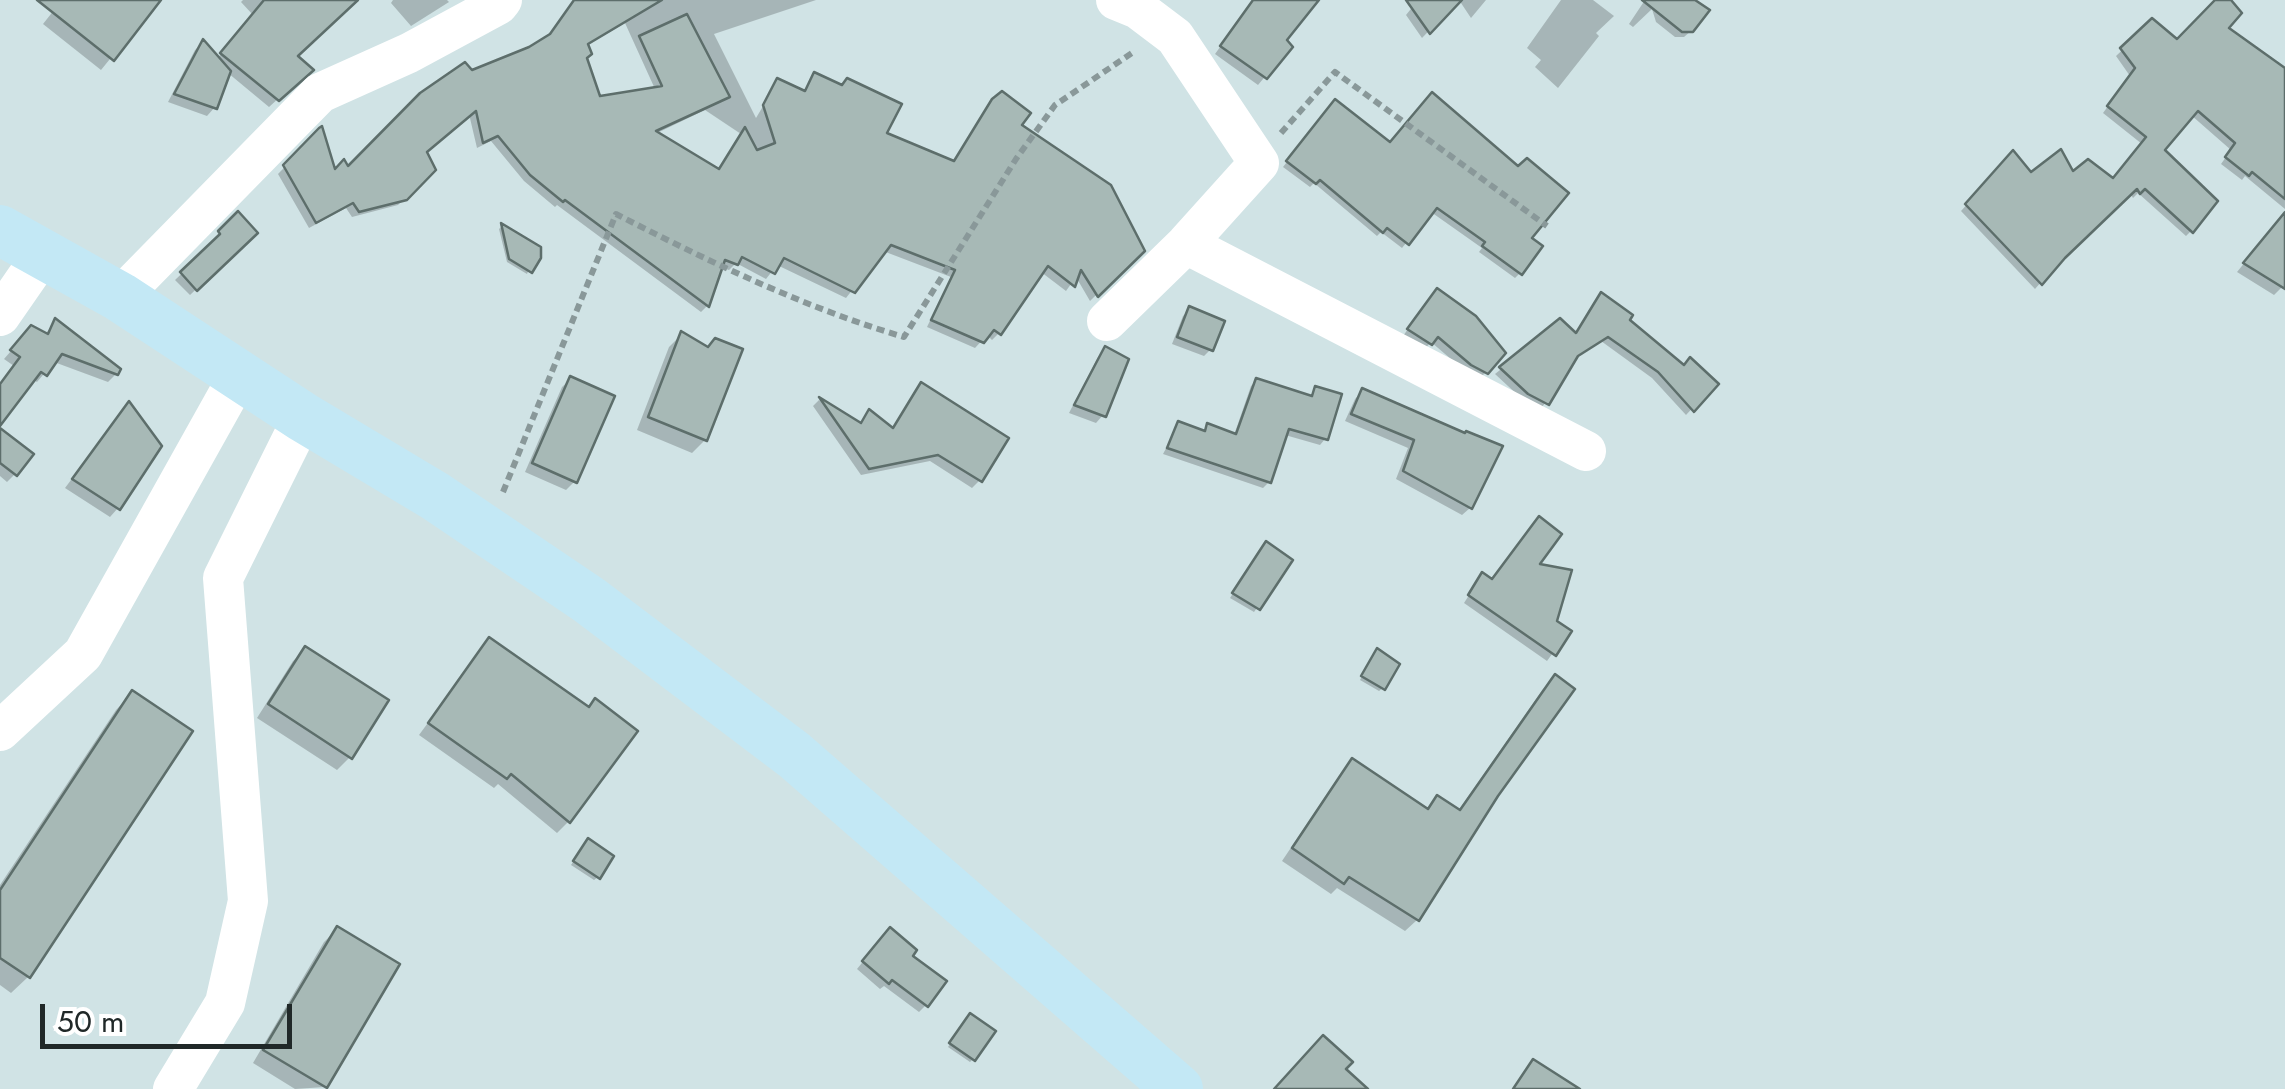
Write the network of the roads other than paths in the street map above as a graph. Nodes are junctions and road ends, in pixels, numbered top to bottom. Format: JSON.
{"nodes":[{"id":1,"x":502,"y":0,"type":"edge"},
{"id":2,"x":1116,"y":0,"type":"edge"},
{"id":3,"x":11,"y":237,"type":"edge"},
{"id":4,"x":1186,"y":244,"type":"junction"},
{"id":5,"x":120,"y":297,"type":"junction"},
{"id":6,"x":0,"y":316,"type":"edge"},
{"id":7,"x":1106,"y":321,"type":"dead end"},
{"id":8,"x":239,"y":375,"type":"junction"},
{"id":9,"x":303,"y":416,"type":"junction"},
{"id":10,"x":1586,"y":451,"type":"dead end"},
{"id":11,"x":0,"y":731,"type":"edge"},
{"id":12,"x":172,"y":1089,"type":"edge"},
{"id":13,"x":1178,"y":1089,"type":"edge"}],
"edges":[{"from":1,"to":5,"type":"street"},
{"from":2,"to":4,"type":"street"},
{"from":3,"to":5,"type":"main road"},
{"from":3,"to":6,"type":"street"},
{"from":4,"to":7,"type":"street"},
{"from":4,"to":10,"type":"street"},
{"from":5,"to":8,"type":"main road"},
{"from":8,"to":9,"type":"main road"},
{"from":8,"to":11,"type":"street"},
{"from":9,"to":12,"type":"street"},
{"from":9,"to":13,"type":"main road"}]}
